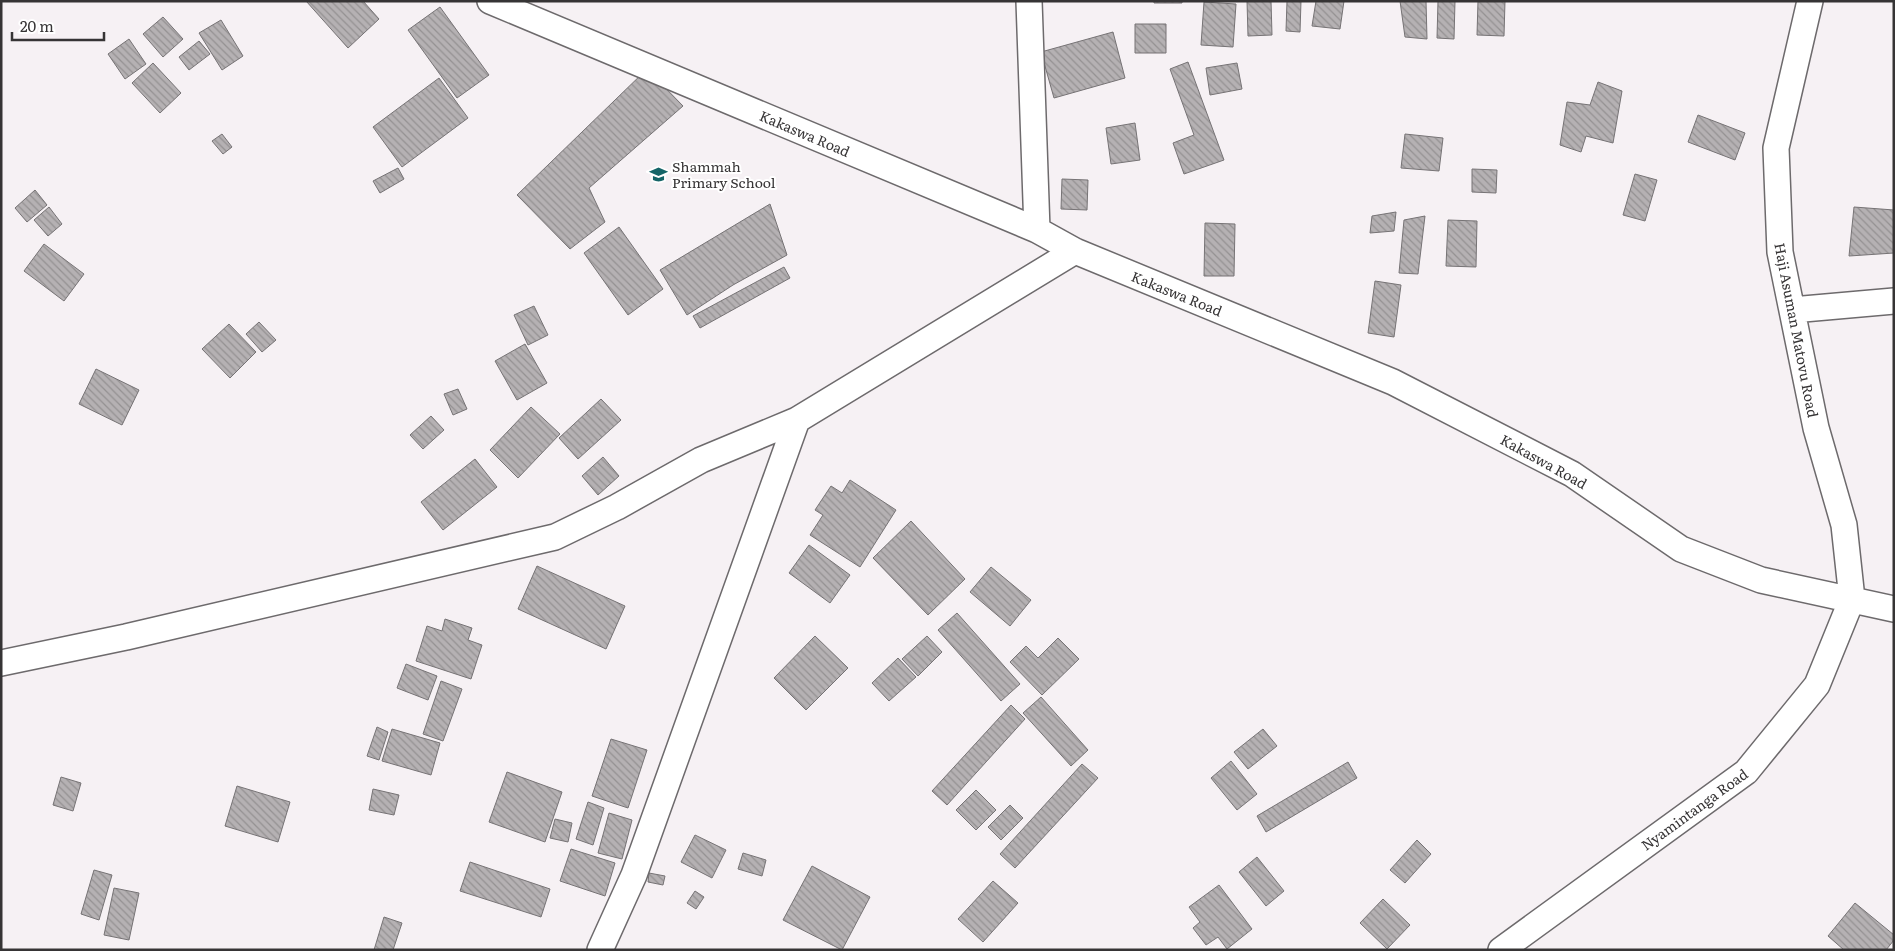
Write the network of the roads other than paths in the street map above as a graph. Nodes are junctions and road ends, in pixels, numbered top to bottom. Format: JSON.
{"nodes":[{"id":1,"x":490,"y":1,"type":"edge"},
{"id":2,"x":1029,"y":1,"type":"edge"},
{"id":3,"x":1810,"y":1,"type":"edge"},
{"id":4,"x":1037,"y":230,"type":"junction"},
{"id":5,"x":1075,"y":251,"type":"junction"},
{"id":6,"x":1894,"y":301,"type":"edge"},
{"id":7,"x":1792,"y":310,"type":"junction"},
{"id":8,"x":797,"y":420,"type":"junction"},
{"id":9,"x":1852,"y":599,"type":"junction"},
{"id":10,"x":1894,"y":609,"type":"edge"},
{"id":11,"x":1,"y":663,"type":"edge"},
{"id":12,"x":600,"y":950,"type":"edge"},
{"id":13,"x":1501,"y":950,"type":"edge"}],
"edges":[{"from":1,"to":4,"type":"street","name":"Kakaswa Road"},
{"from":2,"to":4,"type":"street"},
{"from":3,"to":7,"type":"street","name":"Haji Asuman Matovu Road"},
{"from":4,"to":5,"type":"street","name":"Kakaswa Road"},
{"from":5,"to":8,"type":"street"},
{"from":5,"to":9,"type":"street","name":"Kakaswa Road"},
{"from":6,"to":7,"type":"street"},
{"from":7,"to":9,"type":"street","name":"Haji Asuman Matovu Road"},
{"from":8,"to":11,"type":"street"},
{"from":8,"to":12,"type":"street"},
{"from":9,"to":10,"type":"street","name":"Kakaswa Road"},
{"from":9,"to":13,"type":"street","name":"Nyamintanga Road"}]}
